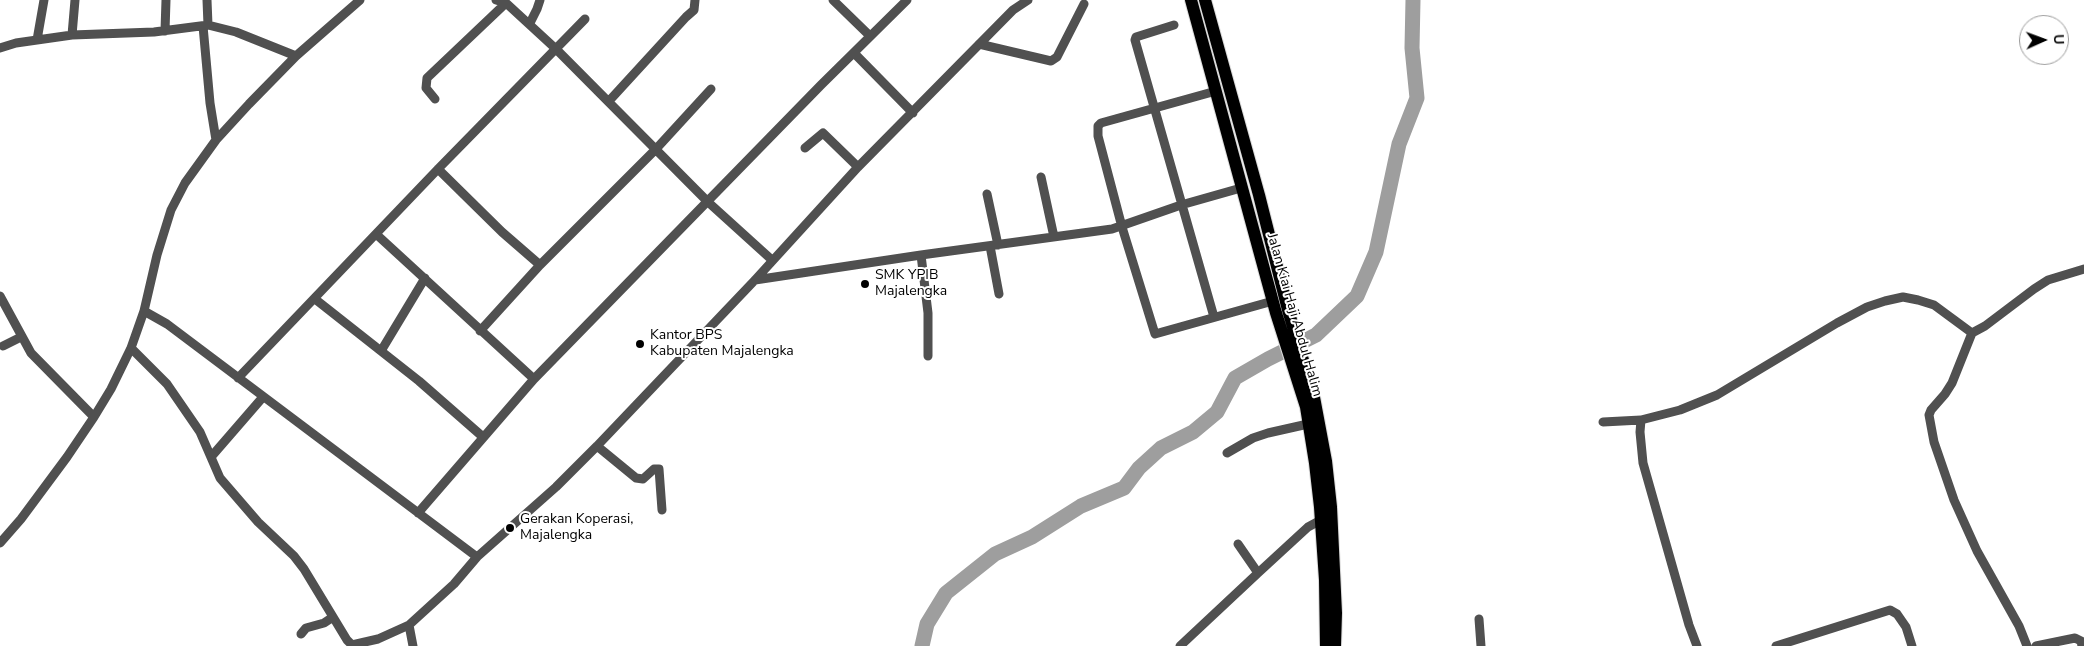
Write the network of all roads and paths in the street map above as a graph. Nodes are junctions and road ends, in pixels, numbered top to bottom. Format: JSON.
{"nodes":[{"id":1,"x":44,"y":0,"type":"edge"},
{"id":2,"x":75,"y":0,"type":"edge"},
{"id":3,"x":166,"y":0,"type":"edge"},
{"id":4,"x":207,"y":0,"type":"edge"},
{"id":5,"x":360,"y":0,"type":"edge"},
{"id":6,"x":496,"y":0,"type":"edge"},
{"id":7,"x":540,"y":0,"type":"edge"},
{"id":8,"x":695,"y":0,"type":"edge"},
{"id":9,"x":833,"y":0,"type":"edge"},
{"id":10,"x":907,"y":0,"type":"edge"},
{"id":11,"x":1028,"y":0,"type":"edge"},
{"id":12,"x":1191,"y":0,"type":"edge"},
{"id":13,"x":1205,"y":0,"type":"edge"},
{"id":14,"x":506,"y":3,"type":"junction"},
{"id":15,"x":1084,"y":4,"type":"dead end"},
{"id":16,"x":585,"y":19,"type":"dead end"},
{"id":17,"x":530,"y":23,"type":"junction"},
{"id":18,"x":1174,"y":25,"type":"dead end"},
{"id":19,"x":205,"y":26,"type":"junction"},
{"id":20,"x":165,"y":31,"type":"junction"},
{"id":21,"x":72,"y":35,"type":"junction"},
{"id":22,"x":870,"y":36,"type":"junction"},
{"id":23,"x":37,"y":40,"type":"junction"},
{"id":24,"x":979,"y":44,"type":"junction"},
{"id":25,"x":0,"y":48,"type":"edge"},
{"id":26,"x":556,"y":48,"type":"junction"},
{"id":27,"x":854,"y":52,"type":"junction"},
{"id":28,"x":296,"y":56,"type":"junction"},
{"id":29,"x":712,"y":89,"type":"dead end"},
{"id":30,"x":1216,"y":91,"type":"junction"},
{"id":31,"x":434,"y":99,"type":"dead end"},
{"id":32,"x":609,"y":101,"type":"junction"},
{"id":33,"x":1155,"y":109,"type":"junction"},
{"id":34,"x":913,"y":113,"type":"junction"},
{"id":35,"x":216,"y":140,"type":"junction"},
{"id":36,"x":805,"y":148,"type":"dead end"},
{"id":37,"x":656,"y":149,"type":"junction"},
{"id":38,"x":858,"y":167,"type":"junction"},
{"id":39,"x":438,"y":169,"type":"junction"},
{"id":40,"x":1041,"y":177,"type":"dead end"},
{"id":41,"x":1241,"y":188,"type":"junction"},
{"id":42,"x":987,"y":194,"type":"dead end"},
{"id":43,"x":708,"y":202,"type":"junction"},
{"id":44,"x":1181,"y":206,"type":"junction"},
{"id":45,"x":1122,"y":227,"type":"junction"},
{"id":46,"x":376,"y":234,"type":"junction"},
{"id":47,"x":1054,"y":237,"type":"junction"},
{"id":48,"x":994,"y":245,"type":"junction"},
{"id":49,"x":921,"y":255,"type":"junction"},
{"id":50,"x":772,"y":260,"type":"junction"},
{"id":51,"x":540,"y":265,"type":"junction"},
{"id":52,"x":2084,"y":269,"type":"edge"},
{"id":53,"x":425,"y":278,"type":"junction"},
{"id":54,"x":755,"y":280,"type":"junction"},
{"id":55,"x":999,"y":294,"type":"dead end"},
{"id":56,"x":0,"y":296,"type":"edge"},
{"id":57,"x":315,"y":298,"type":"junction"},
{"id":58,"x":1279,"y":308,"type":"junction"},
{"id":59,"x":144,"y":311,"type":"junction"},
{"id":60,"x":1214,"y":318,"type":"junction"},
{"id":61,"x":480,"y":331,"type":"junction"},
{"id":62,"x":1972,"y":333,"type":"junction"},
{"id":63,"x":21,"y":337,"type":"junction"},
{"id":64,"x":4,"y":346,"type":"dead end"},
{"id":65,"x":131,"y":348,"type":"junction"},
{"id":66,"x":381,"y":351,"type":"junction"},
{"id":67,"x":928,"y":356,"type":"dead end"},
{"id":68,"x":1302,"y":375,"type":"junction"},
{"id":69,"x":238,"y":378,"type":"junction"},
{"id":70,"x":534,"y":380,"type":"junction"},
{"id":71,"x":263,"y":397,"type":"junction"},
{"id":72,"x":94,"y":417,"type":"junction"},
{"id":73,"x":1638,"y":420,"type":"junction"},
{"id":74,"x":1603,"y":422,"type":"dead end"},
{"id":75,"x":1308,"y":424,"type":"junction"},
{"id":76,"x":483,"y":437,"type":"junction"},
{"id":77,"x":597,"y":446,"type":"junction"},
{"id":78,"x":1227,"y":453,"type":"dead end"},
{"id":79,"x":211,"y":457,"type":"junction"},
{"id":80,"x":662,"y":510,"type":"dead end"},
{"id":81,"x":418,"y":513,"type":"junction"},
{"id":82,"x":1320,"y":520,"type":"junction"},
{"id":83,"x":0,"y":543,"type":"edge"},
{"id":84,"x":1238,"y":544,"type":"dead end"},
{"id":85,"x":477,"y":557,"type":"junction"},
{"id":86,"x":1258,"y":573,"type":"junction"},
{"id":87,"x":333,"y":617,"type":"junction"},
{"id":88,"x":1479,"y":620,"type":"dead end"},
{"id":89,"x":409,"y":625,"type":"junction"},
{"id":90,"x":301,"y":634,"type":"dead end"},
{"id":91,"x":352,"y":646,"type":"edge"},
{"id":92,"x":413,"y":646,"type":"edge"},
{"id":93,"x":1180,"y":646,"type":"edge"},
{"id":94,"x":1326,"y":646,"type":"edge"},
{"id":95,"x":1335,"y":646,"type":"edge"},
{"id":96,"x":1481,"y":646,"type":"edge"},
{"id":97,"x":1697,"y":646,"type":"edge"},
{"id":98,"x":1776,"y":646,"type":"edge"},
{"id":99,"x":1912,"y":646,"type":"edge"},
{"id":100,"x":2027,"y":646,"type":"edge"},
{"id":101,"x":2036,"y":646,"type":"edge"},
{"id":102,"x":2082,"y":646,"type":"edge"}],
"edges":[{"from":1,"to":23,"type":"street"},
{"from":2,"to":21,"type":"street"},
{"from":3,"to":20,"type":"street"},
{"from":4,"to":19,"type":"street"},
{"from":5,"to":28,"type":"street"},
{"from":6,"to":14,"type":"street"},
{"from":7,"to":17,"type":"street"},
{"from":8,"to":32,"type":"street"},
{"from":9,"to":22,"type":"street"},
{"from":10,"to":22,"type":"street"},
{"from":11,"to":24,"type":"street"},
{"from":12,"to":30,"type":"main road","name":"Jalan Kiai Haji Abdul Halim"},
{"from":13,"to":58,"type":"main road","name":"Jalan Kiai Haji Abdul Halim"},
{"from":14,"to":17,"type":"street"},
{"from":14,"to":31,"type":"street"},
{"from":15,"to":24,"type":"street"},
{"from":16,"to":26,"type":"street"},
{"from":17,"to":26,"type":"street"},
{"from":18,"to":33,"type":"street"},
{"from":19,"to":20,"type":"street"},
{"from":19,"to":28,"type":"street"},
{"from":19,"to":35,"type":"street"},
{"from":20,"to":21,"type":"street"},
{"from":21,"to":23,"type":"street"},
{"from":22,"to":27,"type":"street"},
{"from":23,"to":25,"type":"street"},
{"from":24,"to":34,"type":"street"},
{"from":26,"to":32,"type":"street"},
{"from":26,"to":39,"type":"street"},
{"from":27,"to":34,"type":"street"},
{"from":27,"to":43,"type":"street"},
{"from":28,"to":35,"type":"street"},
{"from":29,"to":37,"type":"street"},
{"from":30,"to":33,"type":"street"},
{"from":30,"to":41,"type":"main road","name":"Jalan Kiai Haji Abdul Halim"},
{"from":32,"to":37,"type":"street"},
{"from":33,"to":44,"type":"street"},
{"from":33,"to":45,"type":"street"},
{"from":34,"to":38,"type":"street"},
{"from":35,"to":59,"type":"street"},
{"from":36,"to":38,"type":"street"},
{"from":37,"to":43,"type":"street"},
{"from":37,"to":51,"type":"street"},
{"from":38,"to":50,"type":"street"},
{"from":39,"to":46,"type":"street"},
{"from":39,"to":51,"type":"street"},
{"from":40,"to":47,"type":"street"},
{"from":41,"to":44,"type":"street"},
{"from":41,"to":58,"type":"main road","name":"Jalan Kiai Haji Abdul Halim"},
{"from":42,"to":48,"type":"street"},
{"from":43,"to":50,"type":"street"},
{"from":43,"to":70,"type":"street"},
{"from":44,"to":45,"type":"street"},
{"from":44,"to":60,"type":"street"},
{"from":45,"to":47,"type":"street"},
{"from":45,"to":60,"type":"street"},
{"from":46,"to":53,"type":"street"},
{"from":46,"to":57,"type":"street"},
{"from":47,"to":48,"type":"street"},
{"from":48,"to":49,"type":"street"},
{"from":48,"to":55,"type":"street"},
{"from":49,"to":54,"type":"street"},
{"from":49,"to":67,"type":"street"},
{"from":50,"to":54,"type":"street"},
{"from":51,"to":61,"type":"street"},
{"from":52,"to":62,"type":"street"},
{"from":53,"to":61,"type":"street"},
{"from":53,"to":66,"type":"street"},
{"from":54,"to":77,"type":"street"},
{"from":56,"to":63,"type":"street"},
{"from":57,"to":66,"type":"street"},
{"from":57,"to":69,"type":"street"},
{"from":58,"to":60,"type":"street"},
{"from":58,"to":68,"type":"main road","name":"Jalan Kiai Haji Abdul Halim"},
{"from":59,"to":65,"type":"street"},
{"from":59,"to":69,"type":"street"},
{"from":61,"to":70,"type":"street"},
{"from":62,"to":73,"type":"street"},
{"from":62,"to":100,"type":"street"},
{"from":63,"to":64,"type":"street"},
{"from":63,"to":72,"type":"street"},
{"from":65,"to":72,"type":"street"},
{"from":65,"to":79,"type":"street"},
{"from":66,"to":76,"type":"street"},
{"from":68,"to":75,"type":"main road","name":"Jalan Kiai Haji Abdul Halim"},
{"from":68,"to":95,"type":"main road","name":"Jalan Kiai Haji Abdul Halim"},
{"from":69,"to":71,"type":"street"},
{"from":70,"to":76,"type":"street"},
{"from":71,"to":79,"type":"street"},
{"from":71,"to":81,"type":"street"},
{"from":72,"to":83,"type":"street"},
{"from":73,"to":74,"type":"street"},
{"from":73,"to":97,"type":"street"},
{"from":75,"to":78,"type":"street"},
{"from":75,"to":82,"type":"main road","name":"Jalan Kiai Haji Abdul Halim"},
{"from":76,"to":81,"type":"street"},
{"from":77,"to":80,"type":"street"},
{"from":77,"to":85,"type":"street"},
{"from":79,"to":87,"type":"street"},
{"from":81,"to":85,"type":"street"},
{"from":82,"to":86,"type":"street"},
{"from":82,"to":94,"type":"main road","name":"Jalan Kiai Haji Abdul Halim"},
{"from":84,"to":86,"type":"street"},
{"from":85,"to":89,"type":"street"},
{"from":86,"to":93,"type":"street"},
{"from":87,"to":90,"type":"street"},
{"from":87,"to":91,"type":"street"},
{"from":88,"to":96,"type":"street"},
{"from":89,"to":91,"type":"street"},
{"from":89,"to":92,"type":"street"},
{"from":98,"to":99,"type":"street"},
{"from":101,"to":102,"type":"street"}]}
